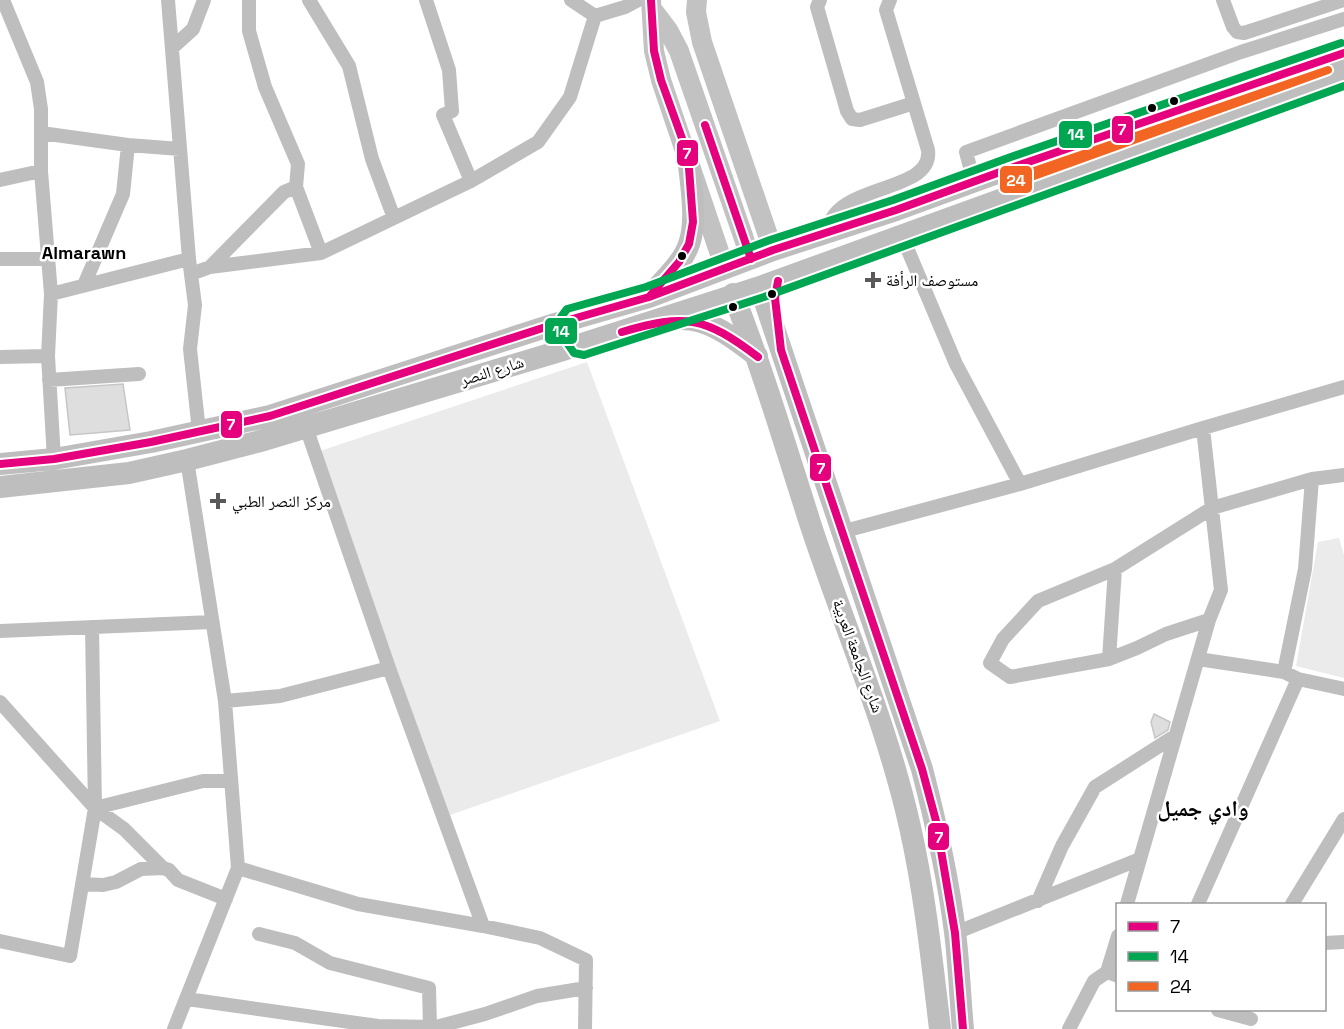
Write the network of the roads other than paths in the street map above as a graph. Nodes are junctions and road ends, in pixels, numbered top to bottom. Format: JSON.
{"nodes":[{"id":1,"x":3,"y":0,"type":"edge"},
{"id":2,"x":168,"y":0,"type":"edge"},
{"id":3,"x":204,"y":0,"type":"edge"},
{"id":4,"x":249,"y":0,"type":"edge"},
{"id":5,"x":309,"y":0,"type":"edge"},
{"id":6,"x":426,"y":0,"type":"edge"},
{"id":7,"x":571,"y":0,"type":"edge"},
{"id":8,"x":697,"y":0,"type":"edge"},
{"id":9,"x":820,"y":0,"type":"edge"},
{"id":10,"x":890,"y":0,"type":"edge"},
{"id":11,"x":1223,"y":0,"type":"edge"},
{"id":12,"x":1344,"y":0,"type":"edge"},
{"id":13,"x":647,"y":3,"type":"edge"},
{"id":14,"x":595,"y":16,"type":"junction"},
{"id":15,"x":1344,"y":19,"type":"edge"},
{"id":16,"x":7,"y":29,"type":"edge"},
{"id":17,"x":172,"y":48,"type":"junction"},
{"id":18,"x":1344,"y":54,"type":"edge"},
{"id":19,"x":1344,"y":75,"type":"edge"},
{"id":20,"x":914,"y":103,"type":"junction"},
{"id":21,"x":41,"y":133,"type":"junction"},
{"id":22,"x":128,"y":145,"type":"junction"},
{"id":23,"x":180,"y":149,"type":"junction"},
{"id":24,"x":688,"y":155,"type":"junction"},
{"id":25,"x":1011,"y":168,"type":"junction"},
{"id":26,"x":41,"y":171,"type":"junction"},
{"id":27,"x":0,"y":180,"type":"edge"},
{"id":28,"x":471,"y":181,"type":"junction"},
{"id":29,"x":974,"y":182,"type":"junction"},
{"id":30,"x":296,"y":187,"type":"junction"},
{"id":31,"x":1021,"y":192,"type":"junction"},
{"id":32,"x":984,"y":205,"type":"junction"},
{"id":33,"x":394,"y":218,"type":"junction"},
{"id":34,"x":828,"y":233,"type":"junction"},
{"id":35,"x":902,"y":236,"type":"junction"},
{"id":36,"x":773,"y":250,"type":"junction"},
{"id":37,"x":321,"y":253,"type":"junction"},
{"id":38,"x":0,"y":259,"type":"edge"},
{"id":39,"x":48,"y":259,"type":"junction"},
{"id":40,"x":189,"y":259,"type":"junction"},
{"id":41,"x":751,"y":259,"type":"junction"},
{"id":42,"x":210,"y":267,"type":"junction"},
{"id":43,"x":725,"y":269,"type":"junction"},
{"id":44,"x":191,"y":274,"type":"junction"},
{"id":45,"x":769,"y":284,"type":"junction"},
{"id":46,"x":84,"y":285,"type":"junction"},
{"id":47,"x":51,"y":294,"type":"junction"},
{"id":48,"x":734,"y":294,"type":"junction"},
{"id":49,"x":649,"y":297,"type":"junction"},
{"id":50,"x":571,"y":319,"type":"junction"},
{"id":51,"x":649,"y":323,"type":"junction"},
{"id":52,"x":539,"y":329,"type":"junction"},
{"id":53,"x":581,"y":345,"type":"junction"},
{"id":54,"x":547,"y":355,"type":"junction"},
{"id":55,"x":48,"y":356,"type":"junction"},
{"id":56,"x":0,"y":357,"type":"edge"},
{"id":57,"x":758,"y":357,"type":"junction"},
{"id":58,"x":139,"y":374,"type":"dead end"},
{"id":59,"x":49,"y":380,"type":"junction"},
{"id":60,"x":1344,"y":387,"type":"edge"},
{"id":61,"x":306,"y":427,"type":"junction"},
{"id":62,"x":1203,"y":428,"type":"junction"},
{"id":63,"x":199,"y":431,"type":"junction"},
{"id":64,"x":54,"y":459,"type":"junction"},
{"id":65,"x":187,"y":460,"type":"junction"},
{"id":66,"x":0,"y":464,"type":"edge"},
{"id":67,"x":1344,"y":475,"type":"edge"},
{"id":68,"x":1311,"y":479,"type":"junction"},
{"id":69,"x":1020,"y":484,"type":"junction"},
{"id":70,"x":0,"y":487,"type":"edge"},
{"id":71,"x":1212,"y":508,"type":"junction"},
{"id":72,"x":841,"y":532,"type":"junction"},
{"id":73,"x":1115,"y":569,"type":"junction"},
{"id":74,"x":1209,"y":620,"type":"junction"},
{"id":75,"x":212,"y":622,"type":"junction"},
{"id":76,"x":92,"y":627,"type":"junction"},
{"id":77,"x":0,"y":631,"type":"edge"},
{"id":78,"x":1109,"y":659,"type":"junction"},
{"id":79,"x":1198,"y":659,"type":"junction"},
{"id":80,"x":388,"y":668,"type":"junction"},
{"id":81,"x":1284,"y":672,"type":"junction"},
{"id":82,"x":1298,"y":679,"type":"junction"},
{"id":83,"x":1344,"y":689,"type":"edge"},
{"id":84,"x":225,"y":701,"type":"junction"},
{"id":85,"x":0,"y":702,"type":"edge"},
{"id":86,"x":1175,"y":736,"type":"junction"},
{"id":87,"x":231,"y":781,"type":"junction"},
{"id":88,"x":95,"y":808,"type":"junction"},
{"id":89,"x":1344,"y":819,"type":"edge"},
{"id":90,"x":1140,"y":859,"type":"junction"},
{"id":91,"x":163,"y":868,"type":"junction"},
{"id":92,"x":238,"y":868,"type":"junction"},
{"id":93,"x":82,"y":884,"type":"junction"},
{"id":94,"x":226,"y":899,"type":"junction"},
{"id":95,"x":1038,"y":901,"type":"junction"},
{"id":96,"x":1127,"y":903,"type":"edge"},
{"id":97,"x":1198,"y":903,"type":"edge"},
{"id":98,"x":1293,"y":903,"type":"edge"},
{"id":99,"x":483,"y":926,"type":"junction"},
{"id":100,"x":955,"y":933,"type":"junction"},
{"id":101,"x":259,"y":934,"type":"dead end"},
{"id":102,"x":0,"y":941,"type":"edge"},
{"id":103,"x":1344,"y":942,"type":"edge"},
{"id":104,"x":1326,"y":943,"type":"edge"},
{"id":105,"x":1116,"y":949,"type":"edge"},
{"id":106,"x":1112,"y":974,"type":"edge"},
{"id":107,"x":586,"y":988,"type":"junction"},
{"id":108,"x":187,"y":999,"type":"junction"},
{"id":109,"x":1222,"y":1011,"type":"edge"},
{"id":110,"x":1251,"y":1019,"type":"edge"},
{"id":111,"x":434,"y":1028,"type":"edge"},
{"id":112,"x":174,"y":1029,"type":"edge"},
{"id":113,"x":585,"y":1029,"type":"edge"},
{"id":114,"x":940,"y":1029,"type":"edge"},
{"id":115,"x":963,"y":1029,"type":"edge"},
{"id":116,"x":1069,"y":1029,"type":"edge"}],
"edges":[{"from":1,"to":16,"type":"street"},
{"from":2,"to":17,"type":"street"},
{"from":3,"to":17,"type":"street"},
{"from":4,"to":30,"type":"street"},
{"from":5,"to":33,"type":"street"},
{"from":6,"to":28,"type":"street"},
{"from":7,"to":14,"type":"street"},
{"from":8,"to":36,"type":"street"},
{"from":9,"to":20,"type":"street"},
{"from":10,"to":20,"type":"street"},
{"from":11,"to":12,"type":"street"},
{"from":13,"to":14,"type":"street"},
{"from":13,"to":24,"type":"street"},
{"from":13,"to":41,"type":"street"},
{"from":14,"to":28,"type":"street"},
{"from":15,"to":29,"type":"street"},
{"from":16,"to":21,"type":"street"},
{"from":17,"to":23,"type":"street"},
{"from":18,"to":25,"type":"main road","name":"شارع النصر"},
{"from":19,"to":31,"type":"main road","name":"شارع النصر"},
{"from":20,"to":34,"type":"street"},
{"from":21,"to":22,"type":"street"},
{"from":21,"to":26,"type":"street"},
{"from":22,"to":23,"type":"street"},
{"from":22,"to":46,"type":"street"},
{"from":23,"to":40,"type":"street"},
{"from":24,"to":43,"type":"street"},
{"from":24,"to":49,"type":"main road"},
{"from":25,"to":29,"type":"main road","name":"شارع النصر"},
{"from":25,"to":31,"type":"main road"},
{"from":26,"to":27,"type":"street"},
{"from":26,"to":39,"type":"street"},
{"from":28,"to":33,"type":"street"},
{"from":29,"to":32,"type":"main road"},
{"from":29,"to":34,"type":"main road","name":"شارع النصر"},
{"from":30,"to":37,"type":"street"},
{"from":30,"to":42,"type":"street"},
{"from":31,"to":32,"type":"main road","name":"شارع النصر"},
{"from":32,"to":35,"type":"main road","name":"شارع النصر"},
{"from":33,"to":37,"type":"street"},
{"from":34,"to":36,"type":"main road","name":"شارع النصر"},
{"from":35,"to":45,"type":"main road","name":"شارع النصر"},
{"from":35,"to":69,"type":"street"},
{"from":36,"to":41,"type":"main road","name":"شارع النصر"},
{"from":37,"to":42,"type":"street"},
{"from":38,"to":39,"type":"street"},
{"from":39,"to":47,"type":"street"},
{"from":40,"to":44,"type":"street"},
{"from":40,"to":46,"type":"street"},
{"from":41,"to":43,"type":"main road","name":"شارع النصر"},
{"from":42,"to":44,"type":"street"},
{"from":43,"to":49,"type":"main road","name":"شارع النصر"},
{"from":44,"to":63,"type":"street"},
{"from":45,"to":48,"type":"main road","name":"شارع النصر"},
{"from":45,"to":72,"type":"main road","name":"شارع الجامعة العربية"},
{"from":46,"to":47,"type":"street"},
{"from":47,"to":55,"type":"street"},
{"from":48,"to":51,"type":"main road","name":"شارع النصر"},
{"from":48,"to":57,"type":"main road","name":"شارع الجامعة العربية"},
{"from":49,"to":50,"type":"main road","name":"شارع النصر"},
{"from":50,"to":52,"type":"main road","name":"شارع النصر"},
{"from":50,"to":53,"type":"main road"},
{"from":51,"to":53,"type":"main road","name":"شارع النصر"},
{"from":51,"to":57,"type":"main road"},
{"from":52,"to":54,"type":"main road"},
{"from":52,"to":63,"type":"main road","name":"شارع النصر"},
{"from":53,"to":54,"type":"main road","name":"شارع النصر"},
{"from":54,"to":61,"type":"main road","name":"شارع النصر"},
{"from":55,"to":56,"type":"street"},
{"from":55,"to":59,"type":"street"},
{"from":57,"to":114,"type":"main road","name":"شارع الجامعة العربية"},
{"from":58,"to":59,"type":"street"},
{"from":59,"to":64,"type":"street"},
{"from":60,"to":62,"type":"street"},
{"from":61,"to":65,"type":"main road","name":"شارع النصر"},
{"from":61,"to":80,"type":"street"},
{"from":62,"to":69,"type":"street"},
{"from":62,"to":71,"type":"street"},
{"from":63,"to":64,"type":"main road","name":"شارع النصر"},
{"from":64,"to":66,"type":"main road","name":"شارع النصر"},
{"from":65,"to":70,"type":"main road","name":"شارع النصر"},
{"from":65,"to":75,"type":"street"},
{"from":67,"to":68,"type":"street"},
{"from":68,"to":71,"type":"street"},
{"from":68,"to":81,"type":"street"},
{"from":69,"to":72,"type":"street"},
{"from":71,"to":73,"type":"street"},
{"from":71,"to":74,"type":"street"},
{"from":72,"to":100,"type":"main road","name":"شارع الجامعة العربية"},
{"from":73,"to":78,"type":"street"},
{"from":73,"to":78,"type":"street"},
{"from":74,"to":78,"type":"street"},
{"from":74,"to":79,"type":"street"},
{"from":75,"to":76,"type":"street"},
{"from":75,"to":84,"type":"street"},
{"from":76,"to":77,"type":"street"},
{"from":76,"to":88,"type":"street"},
{"from":79,"to":81,"type":"street"},
{"from":79,"to":86,"type":"street"},
{"from":80,"to":84,"type":"street"},
{"from":80,"to":99,"type":"street"},
{"from":81,"to":82,"type":"street"},
{"from":82,"to":83,"type":"street"},
{"from":82,"to":97,"type":"street"},
{"from":84,"to":87,"type":"street"},
{"from":85,"to":88,"type":"street"},
{"from":86,"to":90,"type":"street"},
{"from":86,"to":95,"type":"street"},
{"from":87,"to":88,"type":"street"},
{"from":87,"to":92,"type":"street"},
{"from":88,"to":91,"type":"street"},
{"from":88,"to":93,"type":"street"},
{"from":89,"to":98,"type":"street"},
{"from":90,"to":95,"type":"street"},
{"from":90,"to":96,"type":"street"},
{"from":91,"to":93,"type":"street"},
{"from":91,"to":94,"type":"street"},
{"from":92,"to":94,"type":"street"},
{"from":92,"to":99,"type":"street"},
{"from":93,"to":102,"type":"street"},
{"from":94,"to":108,"type":"street"},
{"from":95,"to":100,"type":"street"},
{"from":99,"to":107,"type":"street"},
{"from":100,"to":115,"type":"main road","name":"شارع الجامعة العربية"},
{"from":101,"to":111,"type":"street"},
{"from":103,"to":104,"type":"street"},
{"from":105,"to":106,"type":"street"},
{"from":106,"to":116,"type":"street"},
{"from":107,"to":111,"type":"street"},
{"from":107,"to":113,"type":"street"},
{"from":108,"to":111,"type":"street"},
{"from":108,"to":112,"type":"street"},
{"from":109,"to":110,"type":"street"}]}
